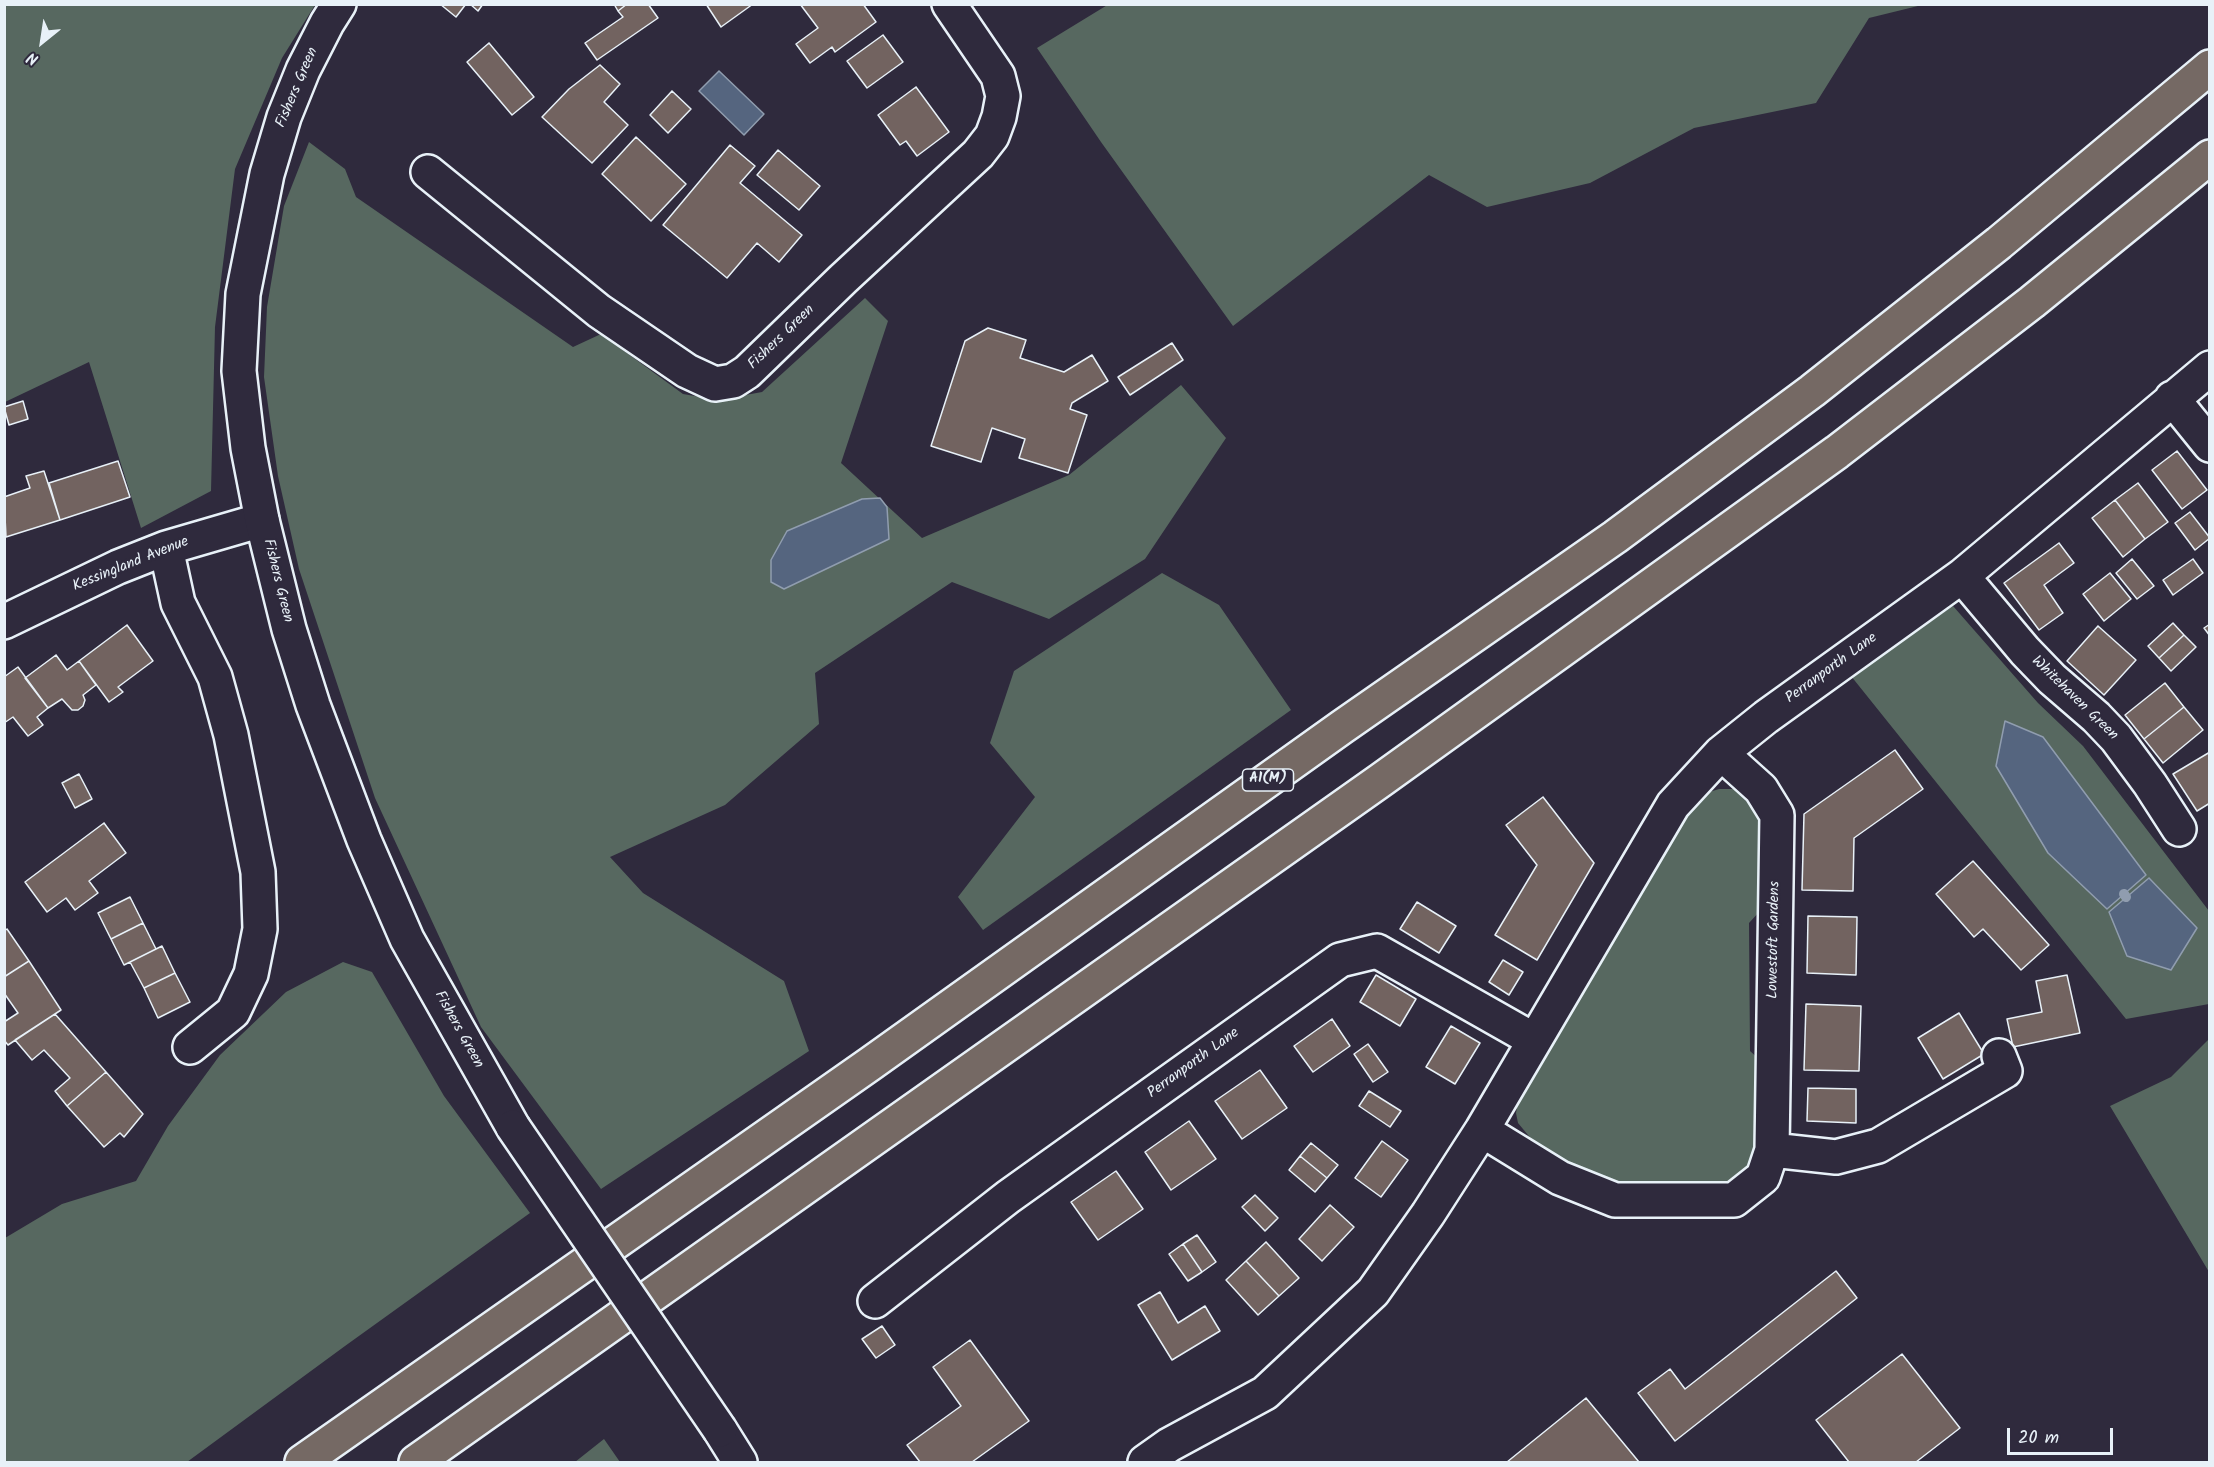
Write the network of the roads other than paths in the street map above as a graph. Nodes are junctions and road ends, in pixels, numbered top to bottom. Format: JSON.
{"nodes":[{"id":1,"x":339,"y":4,"type":"edge"},
{"id":2,"x":949,"y":4,"type":"edge"},
{"id":3,"x":2210,"y":67,"type":"edge"},
{"id":4,"x":2210,"y":157,"type":"edge"},
{"id":5,"x":428,"y":172,"type":"dead end"},
{"id":6,"x":2210,"y":368,"type":"edge"},
{"id":7,"x":2172,"y":398,"type":"junction"},
{"id":8,"x":2210,"y":446,"type":"edge"},
{"id":9,"x":262,"y":519,"type":"junction"},
{"id":10,"x":166,"y":548,"type":"junction"},
{"id":11,"x":1962,"y":576,"type":"junction"},
{"id":12,"x":4,"y":622,"type":"edge"},
{"id":13,"x":1721,"y":753,"type":"junction"},
{"id":14,"x":2179,"y":829,"type":"dead end"},
{"id":15,"x":1534,"y":1040,"type":"junction"},
{"id":16,"x":190,"y":1047,"type":"dead end"},
{"id":17,"x":1999,"y":1056,"type":"dead end"},
{"id":18,"x":1482,"y":1130,"type":"junction"},
{"id":19,"x":1772,"y":1150,"type":"junction"},
{"id":20,"x":875,"y":1301,"type":"dead end"},
{"id":21,"x":302,"y":1462,"type":"edge"},
{"id":22,"x":416,"y":1462,"type":"edge"},
{"id":23,"x":740,"y":1462,"type":"edge"},
{"id":24,"x":1145,"y":1462,"type":"edge"}],
"edges":[{"from":1,"to":9,"type":"street","name":"Fishers Green"},
{"from":2,"to":5,"type":"street","name":"Fishers Green"},
{"from":3,"to":21,"type":"highway","number":"A1(M)"},
{"from":4,"to":22,"type":"highway"},
{"from":6,"to":7,"type":"street","name":"Perranporth Lane"},
{"from":7,"to":8,"type":"street"},
{"from":7,"to":11,"type":"street","name":"Perranporth Lane"},
{"from":9,"to":10,"type":"street","name":"Kessingland Avenue"},
{"from":9,"to":23,"type":"street","name":"Fishers Green","bridge":true},
{"from":10,"to":12,"type":"street","name":"Kessingland Avenue"},
{"from":10,"to":16,"type":"street"},
{"from":11,"to":13,"type":"street","name":"Perranporth Lane"},
{"from":11,"to":14,"type":"street","name":"Whitehaven Green"},
{"from":13,"to":15,"type":"street","name":"Perranporth Lane"},
{"from":13,"to":19,"type":"street","name":"Lowestoft Gardens"},
{"from":15,"to":18,"type":"street","name":"Perranporth Lane"},
{"from":15,"to":20,"type":"street","name":"Perranporth Lane"},
{"from":17,"to":19,"type":"street"},
{"from":18,"to":19,"type":"street","name":"Lowestoft Gardens"},
{"from":18,"to":24,"type":"street","name":"Perranporth Lane"}]}
